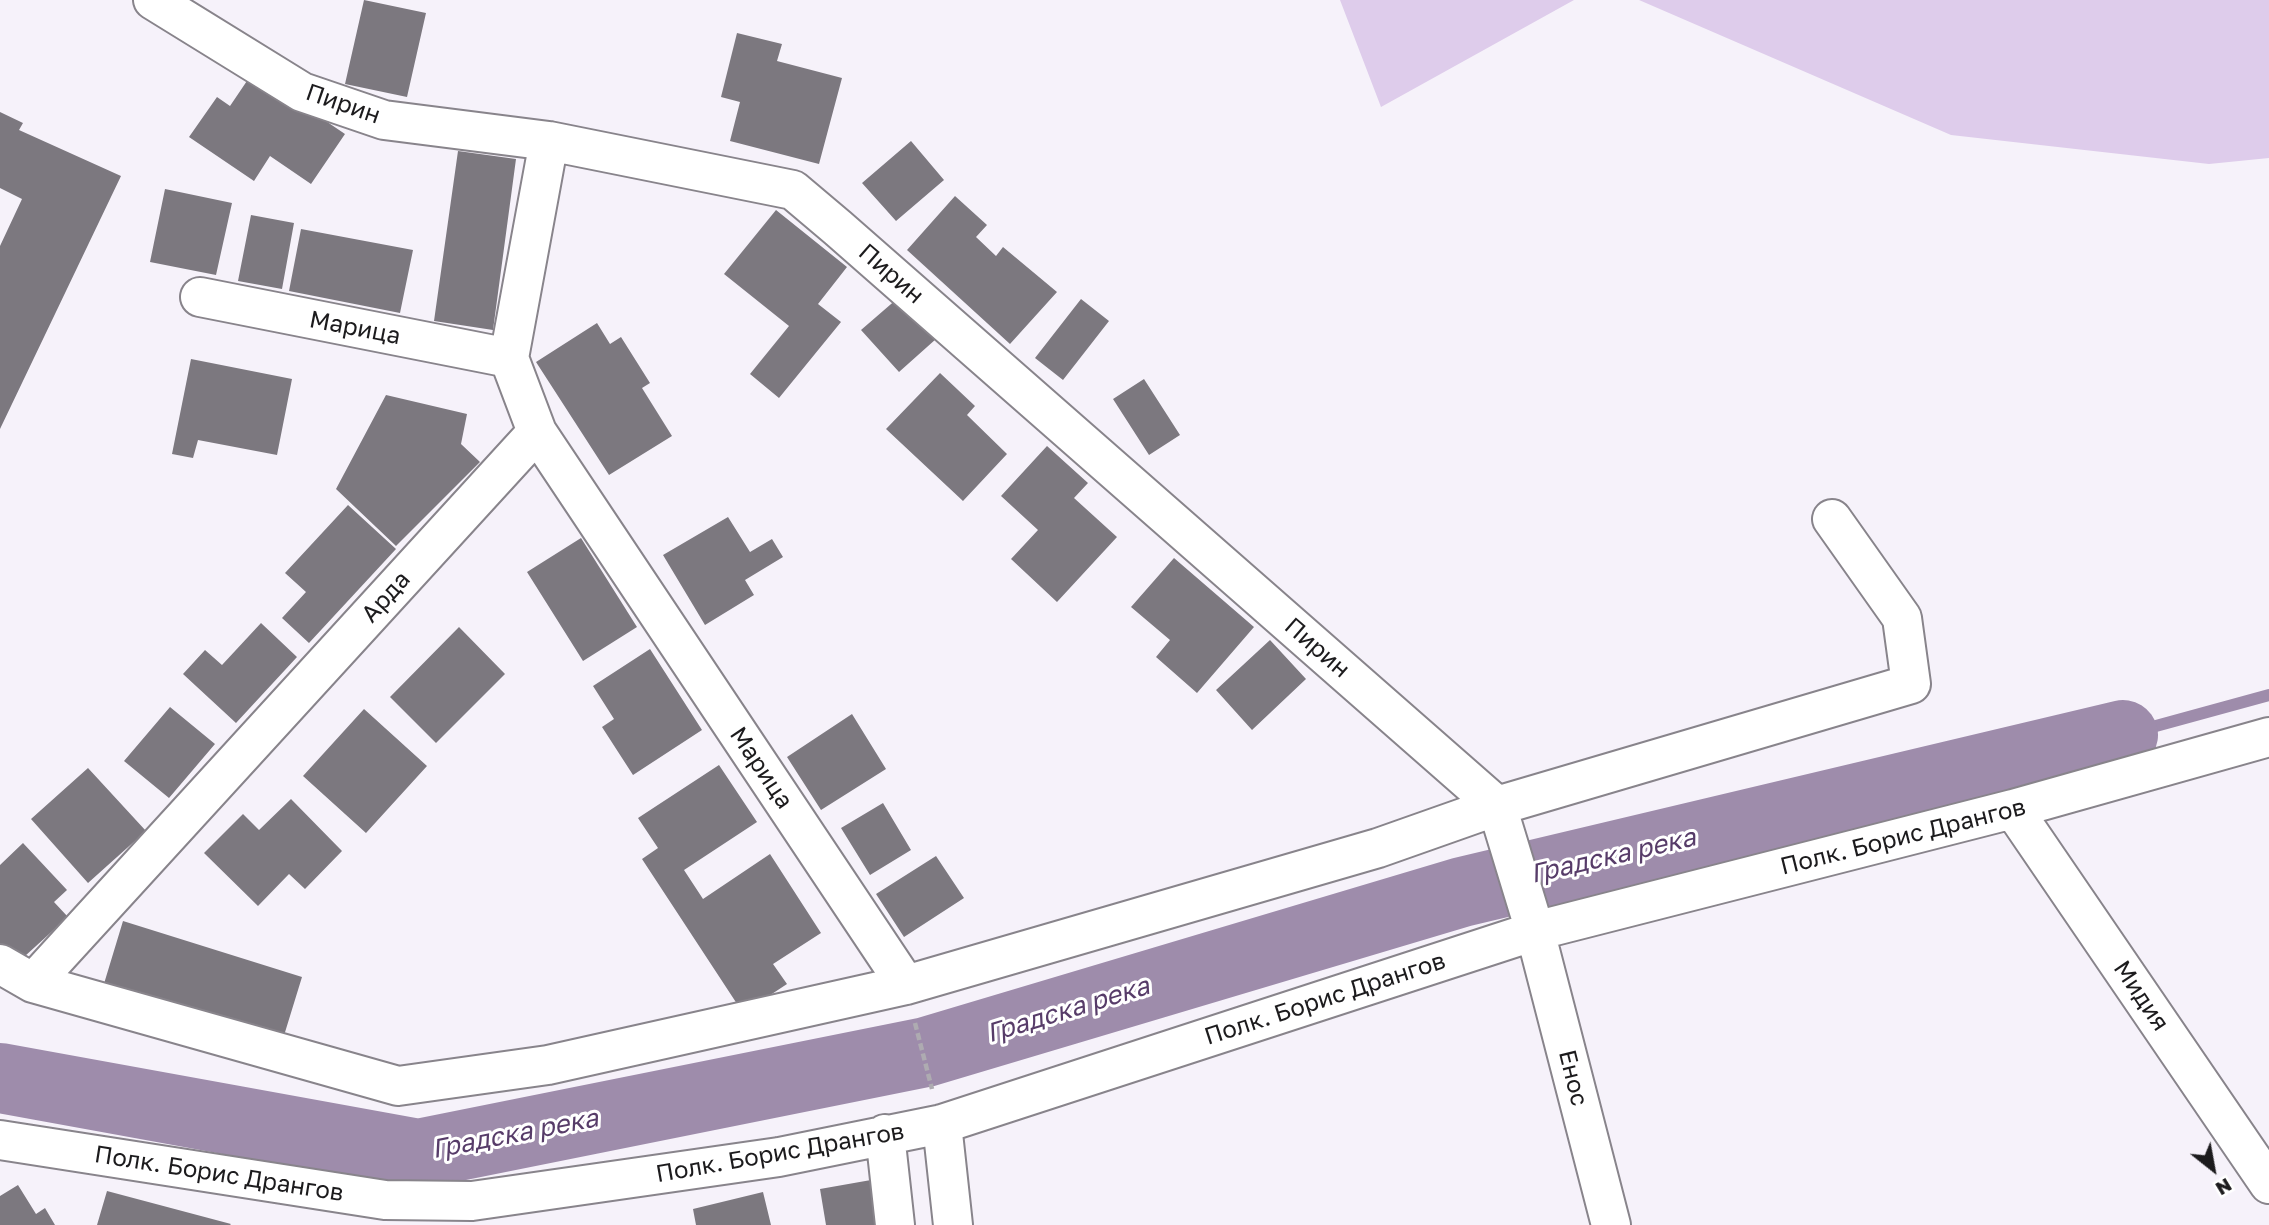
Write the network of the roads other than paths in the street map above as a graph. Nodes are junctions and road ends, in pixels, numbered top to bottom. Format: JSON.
{"nodes":[{"id":1,"x":153,"y":0,"type":"edge"},
{"id":2,"x":549,"y":141,"type":"junction"},
{"id":3,"x":200,"y":297,"type":"dead end"},
{"id":4,"x":509,"y":358,"type":"junction"},
{"id":5,"x":537,"y":432,"type":"junction"},
{"id":6,"x":1832,"y":519,"type":"dead end"},
{"id":7,"x":2269,"y":737,"type":"edge"},
{"id":8,"x":1497,"y":806,"type":"junction"},
{"id":9,"x":2013,"y":808,"type":"junction"},
{"id":10,"x":1535,"y":931,"type":"junction"},
{"id":11,"x":0,"y":964,"type":"edge"},
{"id":12,"x":33,"y":983,"type":"junction"},
{"id":13,"x":905,"y":985,"type":"junction"},
{"id":14,"x":942,"y":1124,"type":"junction"},
{"id":15,"x":885,"y":1134,"type":"junction"},
{"id":16,"x":0,"y":1140,"type":"edge"},
{"id":17,"x":2269,"y":1184,"type":"edge"},
{"id":18,"x":895,"y":1225,"type":"edge"},
{"id":19,"x":953,"y":1225,"type":"edge"},
{"id":20,"x":1611,"y":1225,"type":"edge"}],
"edges":[{"from":1,"to":2,"type":"street","name":"Пирин"},
{"from":2,"to":4,"type":"street"},
{"from":2,"to":8,"type":"street","name":"Пирин"},
{"from":3,"to":4,"type":"street","name":"Марица"},
{"from":4,"to":5,"type":"street"},
{"from":5,"to":12,"type":"street","name":"Арда"},
{"from":5,"to":13,"type":"street","name":"Марица"},
{"from":6,"to":8,"type":"street"},
{"from":7,"to":9,"type":"street","name":"Полк. Борис Дрангов"},
{"from":8,"to":10,"type":"street"},
{"from":8,"to":13,"type":"street"},
{"from":9,"to":10,"type":"street","name":"Полк. Борис Дрангов"},
{"from":9,"to":17,"type":"street","name":"Мидия"},
{"from":10,"to":14,"type":"street","name":"Полк. Борис Дрангов"},
{"from":10,"to":20,"type":"street","name":"Енос"},
{"from":11,"to":12,"type":"street"},
{"from":12,"to":13,"type":"street"},
{"from":14,"to":15,"type":"street","name":"Полк. Борис Дрангов"},
{"from":14,"to":19,"type":"street"},
{"from":15,"to":16,"type":"street","name":"Полк. Борис Дрангов"},
{"from":15,"to":18,"type":"street"}]}
